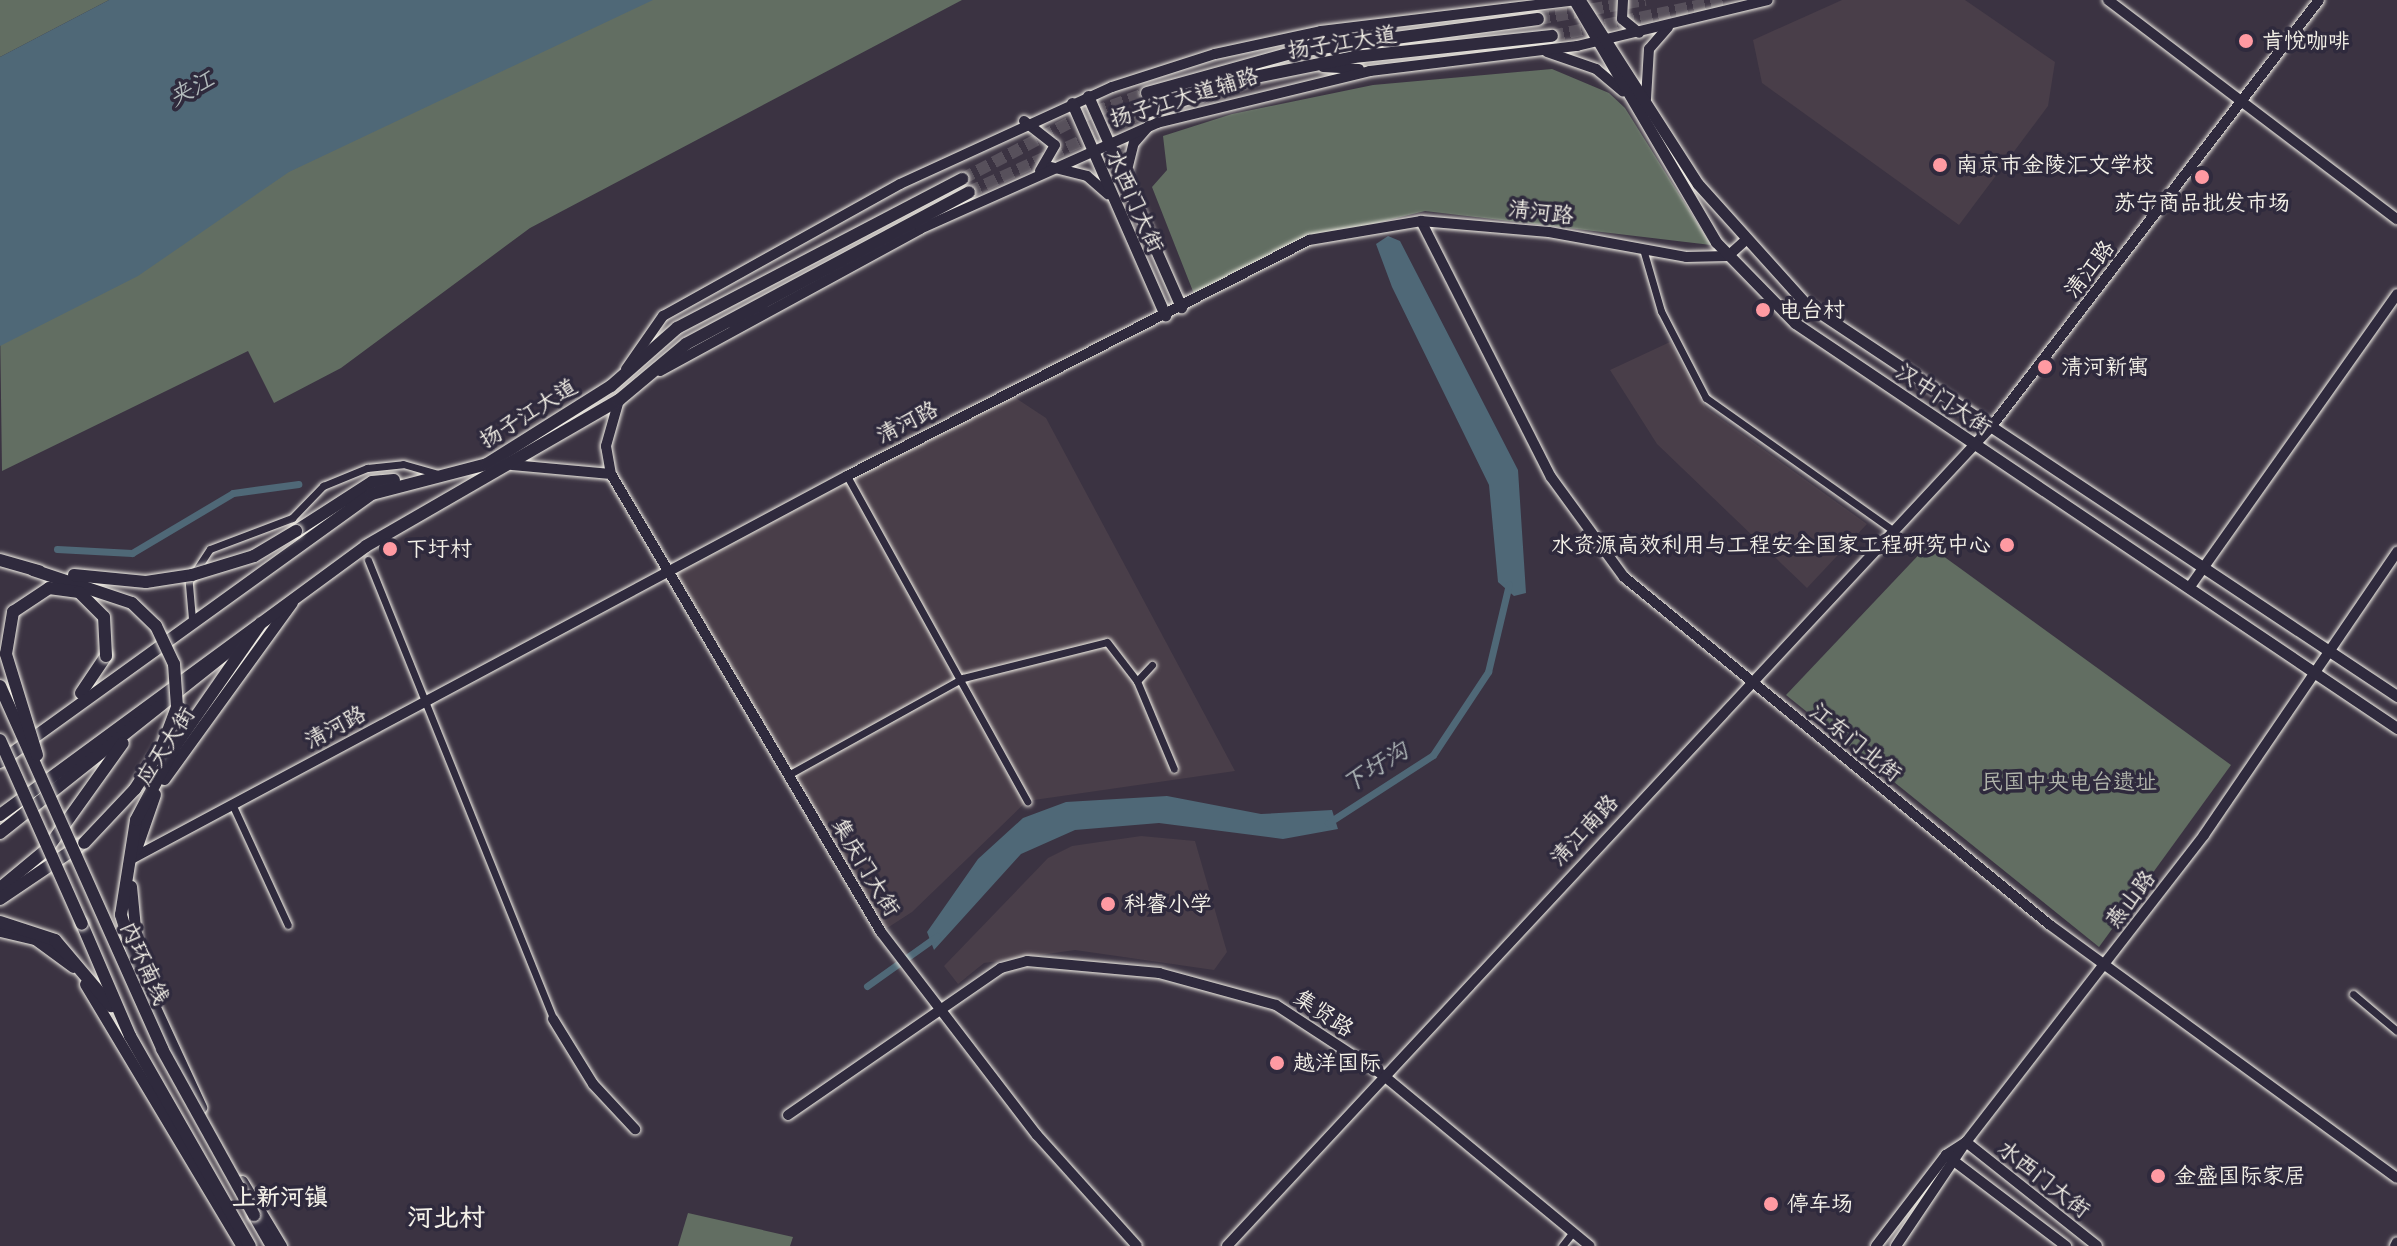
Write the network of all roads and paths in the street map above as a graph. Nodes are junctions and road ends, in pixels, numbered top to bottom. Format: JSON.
{"nodes":[{"id":1,"x":1578,"y":0,"type":"edge"},
{"id":2,"x":1623,"y":0,"type":"edge"},
{"id":3,"x":1768,"y":0,"type":"edge"},
{"id":4,"x":2108,"y":0,"type":"edge"},
{"id":5,"x":2319,"y":0,"type":"edge"},
{"id":6,"x":1538,"y":19,"type":"tunnel mouth"},
{"id":7,"x":1354,"y":27,"type":"junction"},
{"id":8,"x":1668,"y":27,"type":"junction"},
{"id":9,"x":1639,"y":33,"type":"junction"},
{"id":10,"x":1552,"y":36,"type":"tunnel mouth"},
{"id":11,"x":1611,"y":39,"type":"junction"},
{"id":12,"x":1595,"y":42,"type":"junction"},
{"id":13,"x":1541,"y":50,"type":"junction"},
{"id":14,"x":1298,"y":51,"type":"junction"},
{"id":15,"x":1305,"y":67,"type":"junction"},
{"id":16,"x":1370,"y":71,"type":"junction"},
{"id":17,"x":1623,"y":92,"type":"junction"},
{"id":18,"x":1147,"y":93,"type":"tunnel mouth"},
{"id":19,"x":1088,"y":96,"type":"junction"},
{"id":20,"x":1646,"y":99,"type":"junction"},
{"id":21,"x":1072,"y":103,"type":"junction"},
{"id":22,"x":2243,"y":103,"type":"junction"},
{"id":23,"x":1143,"y":113,"type":"tunnel mouth"},
{"id":24,"x":1024,"y":121,"type":"junction"},
{"id":25,"x":1149,"y":125,"type":"junction"},
{"id":26,"x":1106,"y":142,"type":"junction"},
{"id":27,"x":1090,"y":148,"type":"junction"},
{"id":28,"x":1044,"y":169,"type":"junction"},
{"id":29,"x":962,"y":179,"type":"tunnel mouth"},
{"id":30,"x":1125,"y":188,"type":"junction"},
{"id":31,"x":969,"y":192,"type":"tunnel mouth"},
{"id":32,"x":1108,"y":194,"type":"junction"},
{"id":33,"x":2397,"y":219,"type":"edge"},
{"id":34,"x":1421,"y":221,"type":"junction"},
{"id":35,"x":1746,"y":240,"type":"junction"},
{"id":36,"x":1643,"y":249,"type":"junction"},
{"id":37,"x":1728,"y":256,"type":"junction"},
{"id":38,"x":779,"y":293,"type":"junction"},
{"id":39,"x":2397,"y":294,"type":"edge"},
{"id":40,"x":1181,"y":307,"type":"junction"},
{"id":41,"x":1165,"y":315,"type":"junction"},
{"id":42,"x":718,"y":344,"type":"junction"},
{"id":43,"x":626,"y":369,"type":"junction"},
{"id":44,"x":660,"y":371,"type":"junction"},
{"id":45,"x":619,"y":400,"type":"junction"},
{"id":46,"x":1992,"y":426,"type":"junction"},
{"id":47,"x":1976,"y":445,"type":"junction"},
{"id":48,"x":512,"y":465,"type":"junction"},
{"id":49,"x":437,"y":474,"type":"junction"},
{"id":50,"x":611,"y":474,"type":"junction"},
{"id":51,"x":847,"y":476,"type":"junction"},
{"id":52,"x":413,"y":478,"type":"junction"},
{"id":53,"x":1894,"y":531,"type":"junction"},
{"id":54,"x":2397,"y":552,"type":"edge"},
{"id":55,"x":0,"y":560,"type":"edge"},
{"id":56,"x":368,"y":560,"type":"dead end"},
{"id":57,"x":2203,"y":567,"type":"junction"},
{"id":58,"x":33,"y":570,"type":"junction"},
{"id":59,"x":670,"y":572,"type":"junction"},
{"id":60,"x":2189,"y":588,"type":"junction"},
{"id":61,"x":296,"y":594,"type":"junction"},
{"id":62,"x":265,"y":616,"type":"junction"},
{"id":63,"x":192,"y":619,"type":"junction"},
{"id":64,"x":2330,"y":651,"type":"junction"},
{"id":65,"x":1152,"y":665,"type":"dead end"},
{"id":66,"x":2316,"y":673,"type":"junction"},
{"id":67,"x":963,"y":678,"type":"junction"},
{"id":68,"x":1137,"y":681,"type":"junction"},
{"id":69,"x":1750,"y":682,"type":"junction"},
{"id":70,"x":0,"y":686,"type":"edge"},
{"id":71,"x":2397,"y":696,"type":"edge"},
{"id":72,"x":422,"y":702,"type":"junction"},
{"id":73,"x":71,"y":705,"type":"junction"},
{"id":74,"x":138,"y":725,"type":"junction"},
{"id":75,"x":2397,"y":728,"type":"edge"},
{"id":76,"x":0,"y":740,"type":"edge"},
{"id":77,"x":0,"y":762,"type":"edge"},
{"id":78,"x":1174,"y":769,"type":"dead end"},
{"id":79,"x":40,"y":770,"type":"junction"},
{"id":80,"x":788,"y":775,"type":"junction"},
{"id":81,"x":1027,"y":801,"type":"dead end"},
{"id":82,"x":232,"y":804,"type":"junction"},
{"id":83,"x":0,"y":815,"type":"edge"},
{"id":84,"x":35,"y":821,"type":"junction"},
{"id":85,"x":0,"y":833,"type":"edge"},
{"id":86,"x":130,"y":856,"type":"junction"},
{"id":87,"x":0,"y":888,"type":"edge"},
{"id":88,"x":0,"y":899,"type":"edge"},
{"id":89,"x":0,"y":922,"type":"edge"},
{"id":90,"x":288,"y":925,"type":"dead end"},
{"id":91,"x":0,"y":931,"type":"edge"},
{"id":92,"x":2104,"y":964,"type":"junction"},
{"id":93,"x":2353,"y":994,"type":"dead end"},
{"id":94,"x":939,"y":1009,"type":"junction"},
{"id":95,"x":553,"y":1019,"type":"joint"},
{"id":96,"x":2397,"y":1031,"type":"edge"},
{"id":97,"x":130,"y":1036,"type":"junction"},
{"id":98,"x":162,"y":1049,"type":"junction"},
{"id":99,"x":1383,"y":1075,"type":"junction"},
{"id":100,"x":788,"y":1115,"type":"dead end"},
{"id":101,"x":635,"y":1129,"type":"dead end"},
{"id":102,"x":1966,"y":1142,"type":"junction"},
{"id":103,"x":1946,"y":1155,"type":"junction"},
{"id":104,"x":1960,"y":1162,"type":"junction"},
{"id":105,"x":2397,"y":1178,"type":"edge"},
{"id":106,"x":1573,"y":1232,"type":"junction"},
{"id":107,"x":1131,"y":1244,"type":"edge"},
{"id":108,"x":242,"y":1246,"type":"edge"},
{"id":109,"x":250,"y":1246,"type":"edge"},
{"id":110,"x":272,"y":1246,"type":"edge"},
{"id":111,"x":281,"y":1246,"type":"edge"},
{"id":112,"x":1227,"y":1246,"type":"edge"},
{"id":113,"x":1562,"y":1246,"type":"edge"},
{"id":114,"x":1590,"y":1246,"type":"edge"},
{"id":115,"x":1876,"y":1246,"type":"edge"},
{"id":116,"x":1896,"y":1246,"type":"edge"},
{"id":117,"x":2066,"y":1246,"type":"edge"},
{"id":118,"x":2097,"y":1246,"type":"edge"}],
"edges":[{"from":1,"to":7,"type":"street","name":"扬子江大道辅路"},
{"from":1,"to":11,"type":"main road","name":"汉中门大街"},
{"from":1,"to":12,"type":"main road","name":"汉中门大街"},
{"from":2,"to":9,"type":"street"},
{"from":3,"to":8,"type":"street","name":"扬子江大道辅路"},
{"from":4,"to":22,"type":"street"},
{"from":5,"to":22,"type":"street","name":"清江路"},
{"from":6,"to":14,"type":"highway","name":"扬子江大道"},
{"from":7,"to":14,"type":"street"},
{"from":7,"to":19,"type":"street","name":"扬子江大道辅路"},
{"from":8,"to":9,"type":"street","name":"扬子江大道辅路"},
{"from":8,"to":20,"type":"street"},
{"from":9,"to":11,"type":"street","name":"扬子江大道辅路"},
{"from":10,"to":15,"type":"highway","name":"扬子江大道"},
{"from":11,"to":12,"type":"street","name":"扬子江大道辅路"},
{"from":11,"to":20,"type":"main road","name":"汉中门大街"},
{"from":12,"to":13,"type":"street","name":"扬子江大道辅路"},
{"from":12,"to":17,"type":"main road","name":"汉中门大街"},
{"from":13,"to":16,"type":"street","name":"扬子江大道辅路"},
{"from":13,"to":17,"type":"street"},
{"from":14,"to":18,"type":"highway","name":"扬子江大道"},
{"from":15,"to":16,"type":"street"},
{"from":15,"to":23,"type":"highway","name":"扬子江大道"},
{"from":16,"to":25,"type":"street","name":"扬子江大道辅路"},
{"from":17,"to":37,"type":"main road","name":"汉中门大街"},
{"from":19,"to":21,"type":"street","name":"扬子江大道辅路"},
{"from":19,"to":26,"type":"main road","name":"水西门大街"},
{"from":20,"to":35,"type":"main road","name":"汉中门大街"},
{"from":21,"to":24,"type":"street","name":"扬子江大道辅路"},
{"from":21,"to":27,"type":"main road","name":"水西门大街"},
{"from":22,"to":33,"type":"street"},
{"from":22,"to":46,"type":"street","name":"清江路"},
{"from":24,"to":28,"type":"street"},
{"from":24,"to":43,"type":"street","name":"扬子江大道辅路"},
{"from":25,"to":26,"type":"street","name":"扬子江大道辅路"},
{"from":25,"to":30,"type":"street"},
{"from":26,"to":27,"type":"street","name":"扬子江大道辅路"},
{"from":26,"to":30,"type":"main road","name":"水西门大街"},
{"from":27,"to":28,"type":"street","name":"扬子江大道辅路"},
{"from":27,"to":32,"type":"main road","name":"水西门大街"},
{"from":28,"to":32,"type":"street"},
{"from":28,"to":42,"type":"street","name":"扬子江大道辅路"},
{"from":29,"to":43,"type":"highway","name":"扬子江大道"},
{"from":30,"to":40,"type":"main road","name":"水西门大街"},
{"from":31,"to":38,"type":"highway","name":"扬子江大道"},
{"from":32,"to":41,"type":"main road","name":"水西门大街"},
{"from":34,"to":36,"type":"street","name":"清河路"},
{"from":34,"to":40,"type":"street","name":"清河路"},
{"from":34,"to":69,"type":"street","name":"江东门北街"},
{"from":35,"to":37,"type":"street"},
{"from":35,"to":46,"type":"main road","name":"汉中门大街"},
{"from":36,"to":37,"type":"street","name":"清河路"},
{"from":36,"to":53,"type":"street"},
{"from":37,"to":47,"type":"main road","name":"汉中门大街"},
{"from":38,"to":42,"type":"street"},
{"from":38,"to":44,"type":"highway","name":"扬子江大道"},
{"from":39,"to":57,"type":"street"},
{"from":40,"to":41,"type":"street","name":"清河路"},
{"from":41,"to":51,"type":"street","name":"清河路"},
{"from":42,"to":44,"type":"street","name":"扬子江大道辅路"},
{"from":43,"to":49,"type":"highway","name":"扬子江大道"},
{"from":44,"to":45,"type":"highway","name":"扬子江大道"},
{"from":45,"to":48,"type":"highway","name":"扬子江大道"},
{"from":45,"to":50,"type":"street"},
{"from":46,"to":47,"type":"street","name":"清江路"},
{"from":46,"to":57,"type":"main road","name":"汉中门大街"},
{"from":47,"to":53,"type":"street","name":"清江南路"},
{"from":47,"to":60,"type":"main road","name":"汉中门大街"},
{"from":48,"to":50,"type":"street"},
{"from":48,"to":61,"type":"highway","name":"扬子江大道"},
{"from":49,"to":52,"type":"highway","name":"扬子江大道"},
{"from":49,"to":63,"type":"street"},
{"from":50,"to":59,"type":"street","name":"集庆门大街"},
{"from":51,"to":59,"type":"street","name":"清河路"},
{"from":51,"to":67,"type":"street"},
{"from":52,"to":58,"type":"highway","bridge":true},
{"from":52,"to":63,"type":"highway","name":"扬子江大道"},
{"from":53,"to":69,"type":"street","name":"清江南路"},
{"from":54,"to":64,"type":"street","name":"燕山路"},
{"from":55,"to":58,"type":"highway","bridge":true},
{"from":56,"to":72,"type":"street"},
{"from":57,"to":60,"type":"street"},
{"from":57,"to":64,"type":"main road","name":"汉中门大街"},
{"from":58,"to":88,"type":"highway","bridge":true},
{"from":59,"to":72,"type":"street","name":"清河路"},
{"from":59,"to":80,"type":"street","name":"集庆门大街"},
{"from":60,"to":66,"type":"main road","name":"汉中门大街"},
{"from":61,"to":62,"type":"highway","name":"扬子江大道"},
{"from":61,"to":86,"type":"main road","name":"应天大街"},
{"from":62,"to":74,"type":"highway","name":"扬子江大道"},
{"from":62,"to":83,"type":"highway","name":"扬子江大道"},
{"from":62,"to":86,"type":"highway"},
{"from":63,"to":73,"type":"highway","name":"扬子江大道"},
{"from":64,"to":66,"type":"street","name":"燕山路"},
{"from":64,"to":71,"type":"main road","name":"汉中门大街"},
{"from":65,"to":68,"type":"street"},
{"from":66,"to":75,"type":"main road","name":"汉中门大街"},
{"from":66,"to":92,"type":"street","name":"燕山路"},
{"from":67,"to":68,"type":"street"},
{"from":67,"to":80,"type":"street"},
{"from":67,"to":81,"type":"street"},
{"from":68,"to":78,"type":"street"},
{"from":69,"to":92,"type":"street","name":"江东门北街"},
{"from":69,"to":99,"type":"street","name":"清江南路"},
{"from":70,"to":79,"type":"highway","name":"内环南线","bridge":true},
{"from":72,"to":82,"type":"street","name":"清河路"},
{"from":72,"to":95,"type":"street"},
{"from":73,"to":77,"type":"highway","name":"扬子江大道"},
{"from":73,"to":79,"type":"highway","bridge":true},
{"from":74,"to":85,"type":"highway","name":"扬子江大道"},
{"from":74,"to":87,"type":"highway"},
{"from":76,"to":84,"type":"highway","name":"内环南线","bridge":true},
{"from":77,"to":84,"type":"highway","bridge":true},
{"from":79,"to":98,"type":"highway","name":"内环南线","bridge":true},
{"from":80,"to":94,"type":"street","name":"集庆门大街"},
{"from":82,"to":86,"type":"street","name":"清河路"},
{"from":82,"to":90,"type":"street"},
{"from":84,"to":97,"type":"highway","name":"内环南线","bridge":true},
{"from":86,"to":98,"type":"highway","bridge":true},
{"from":86,"to":111,"type":"main road","name":"应天大街"},
{"from":89,"to":97,"type":"highway"},
{"from":91,"to":108,"type":"main road"},
{"from":92,"to":102,"type":"street","name":"燕山路"},
{"from":92,"to":105,"type":"street","name":"江东门北街"},
{"from":93,"to":96,"type":"street"},
{"from":94,"to":99,"type":"street","name":"集贤路"},
{"from":94,"to":100,"type":"street","name":"集贤路"},
{"from":94,"to":107,"type":"street","name":"集庆门大街"},
{"from":95,"to":101,"type":"street"},
{"from":97,"to":109,"type":"highway","name":"内环南线"},
{"from":98,"to":110,"type":"highway","name":"内环南线","bridge":true},
{"from":99,"to":106,"type":"street","name":"集贤路"},
{"from":99,"to":112,"type":"street","name":"清江南路"},
{"from":102,"to":103,"type":"street","name":"燕山路"},
{"from":102,"to":104,"type":"street","name":"燕山路"},
{"from":102,"to":118,"type":"street","name":"水西门大街"},
{"from":103,"to":104,"type":"street","name":"水西门大街"},
{"from":103,"to":115,"type":"street","name":"燕山路"},
{"from":104,"to":116,"type":"street","name":"燕山路"},
{"from":104,"to":117,"type":"street","name":"水西门大街"},
{"from":106,"to":113,"type":"street"},
{"from":106,"to":114,"type":"street","name":"集贤路"}]}
